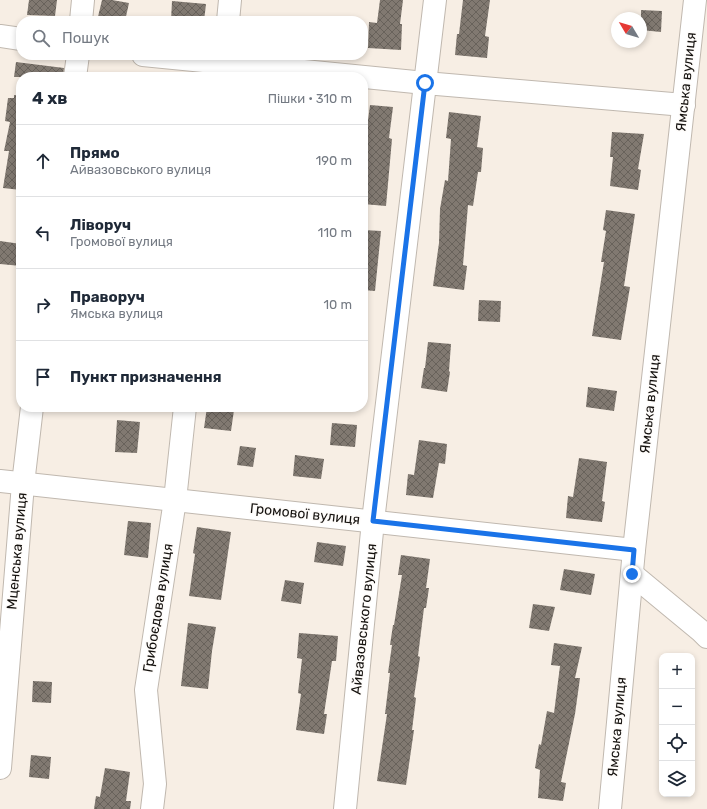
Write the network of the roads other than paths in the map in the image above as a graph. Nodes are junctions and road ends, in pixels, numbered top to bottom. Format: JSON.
{"nodes":[{"id":1,"x":83,"y":0,"type":"edge"},
{"id":2,"x":230,"y":0,"type":"edge"},
{"id":3,"x":435,"y":0,"type":"edge"},
{"id":4,"x":695,"y":0,"type":"edge"},
{"id":5,"x":81,"y":16,"type":"edge"},
{"id":6,"x":228,"y":16,"type":"edge"},
{"id":7,"x":0,"y":36,"type":"edge"},
{"id":8,"x":16,"y":38,"type":"edge"},
{"id":9,"x":77,"y":60,"type":"edge"},
{"id":10,"x":184,"y":60,"type":"edge"},
{"id":11,"x":224,"y":65,"type":"edge"},
{"id":12,"x":76,"y":72,"type":"edge"},
{"id":13,"x":302,"y":72,"type":"edge"},
{"id":14,"x":368,"y":78,"type":"edge"},
{"id":15,"x":425,"y":83,"type":"junction"},
{"id":16,"x":684,"y":105,"type":"junction"},
{"id":17,"x":31,"y":412,"type":"edge"},
{"id":18,"x":184,"y":412,"type":"edge"},
{"id":19,"x":0,"y":482,"type":"edge"},
{"id":20,"x":23,"y":484,"type":"junction"},
{"id":21,"x":175,"y":500,"type":"junction"},
{"id":22,"x":373,"y":521,"type":"junction"},
{"id":23,"x":634,"y":550,"type":"junction"},
{"id":24,"x":632,"y":574,"type":"junction"},
{"id":25,"x":707,"y":637,"type":"edge"},
{"id":26,"x":0,"y":768,"type":"edge"},
{"id":27,"x":152,"y":809,"type":"edge"},
{"id":28,"x":345,"y":809,"type":"edge"},
{"id":29,"x":610,"y":809,"type":"edge"}],
"edges":[{"from":1,"to":5,"type":"street"},
{"from":2,"to":6,"type":"street"},
{"from":3,"to":15,"type":"street","name":"Айвазовського вулиця"},
{"from":4,"to":16,"type":"street","name":"Ямська вулиця"},
{"from":7,"to":8,"type":"street"},
{"from":9,"to":12,"type":"street"},
{"from":10,"to":11,"type":"street"},
{"from":11,"to":13,"type":"street"},
{"from":14,"to":15,"type":"street"},
{"from":15,"to":16,"type":"street"},
{"from":15,"to":22,"type":"street","name":"Айвазовського вулиця"},
{"from":16,"to":23,"type":"street","name":"Ямська вулиця"},
{"from":17,"to":20,"type":"street","name":"Мценська вулиця"},
{"from":18,"to":21,"type":"street","name":"Грибоєдова вулиця"},
{"from":19,"to":20,"type":"street","name":"Громової вулиця"},
{"from":20,"to":21,"type":"street","name":"Громової вулиця"},
{"from":20,"to":26,"type":"street","name":"Мценська вулиця"},
{"from":21,"to":22,"type":"street","name":"Громової вулиця"},
{"from":21,"to":27,"type":"street","name":"Грибоєдова вулиця"},
{"from":22,"to":23,"type":"street","name":"Громової вулиця"},
{"from":22,"to":28,"type":"street","name":"Айвазовського вулиця"},
{"from":23,"to":24,"type":"street","name":"Ямська вулиця"},
{"from":24,"to":25,"type":"street"},
{"from":24,"to":29,"type":"street","name":"Ямська вулиця"}]}
